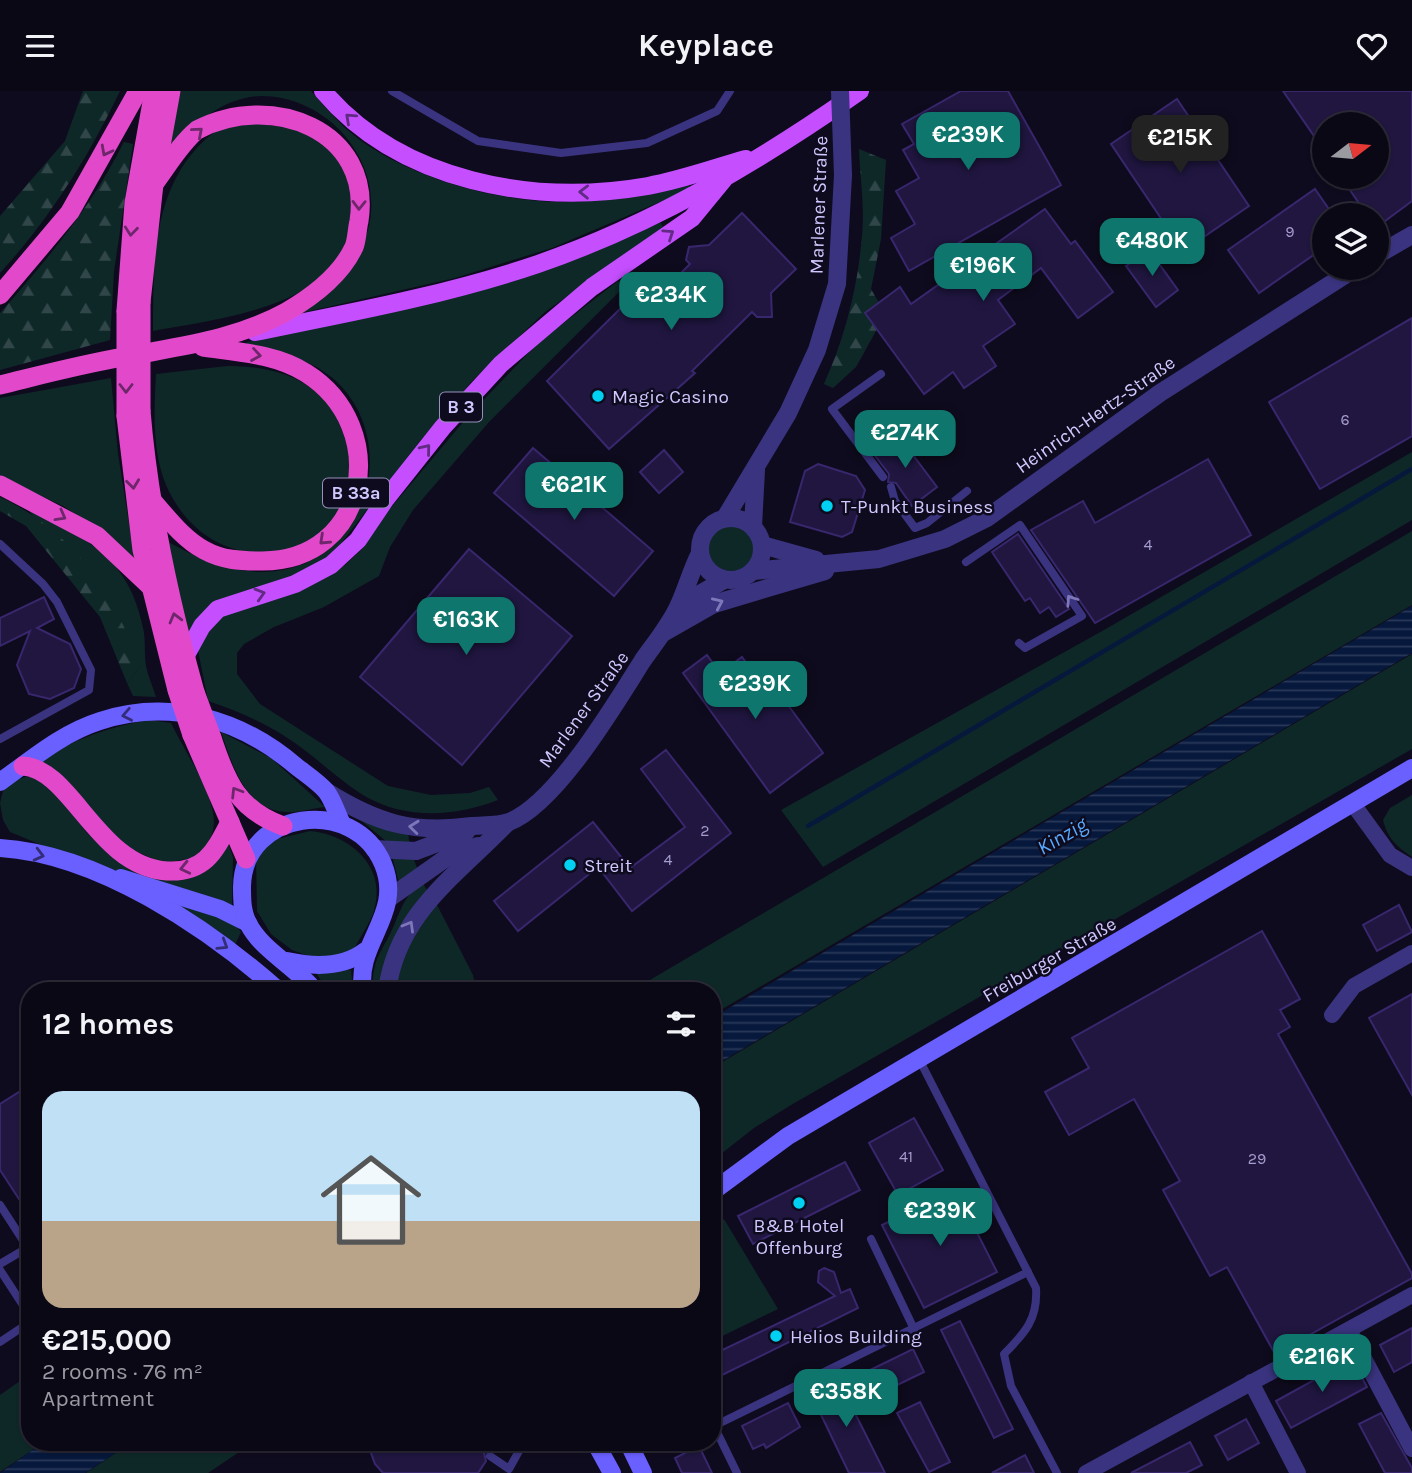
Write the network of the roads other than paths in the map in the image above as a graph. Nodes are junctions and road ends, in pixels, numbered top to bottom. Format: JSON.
{"nodes":[{"id":1,"x":138,"y":91,"type":"edge"},
{"id":2,"x":154,"y":91,"type":"edge"},
{"id":3,"x":172,"y":91,"type":"edge"},
{"id":4,"x":323,"y":91,"type":"edge"},
{"id":5,"x":392,"y":91,"type":"edge"},
{"id":6,"x":730,"y":91,"type":"edge"},
{"id":7,"x":840,"y":91,"type":"edge"},
{"id":8,"x":860,"y":91,"type":"edge"},
{"id":9,"x":770,"y":153,"type":"junction"},
{"id":10,"x":724,"y":179,"type":"junction"},
{"id":11,"x":154,"y":184,"type":"junction"},
{"id":12,"x":1412,"y":235,"type":"edge"},
{"id":13,"x":1389,"y":248,"type":"edge"},
{"id":14,"x":1337,"y":280,"type":"edge"},
{"id":15,"x":0,"y":295,"type":"edge"},
{"id":16,"x":133,"y":306,"type":"junction"},
{"id":17,"x":236,"y":336,"type":"junction"},
{"id":18,"x":188,"y":345,"type":"junction"},
{"id":19,"x":881,"y":374,"type":"dead end"},
{"id":20,"x":0,"y":385,"type":"edge"},
{"id":21,"x":134,"y":414,"type":"junction"},
{"id":22,"x":756,"y":470,"type":"junction"},
{"id":23,"x":883,"y":477,"type":"dead end"},
{"id":24,"x":0,"y":485,"type":"edge"},
{"id":25,"x":891,"y":487,"type":"dead end"},
{"id":26,"x":967,"y":491,"type":"dead end"},
{"id":27,"x":150,"y":498,"type":"junction"},
{"id":28,"x":725,"y":518,"type":"junction"},
{"id":29,"x":753,"y":526,"type":"junction"},
{"id":30,"x":0,"y":544,"type":"edge"},
{"id":31,"x":762,"y":545,"type":"junction"},
{"id":32,"x":700,"y":553,"type":"junction"},
{"id":33,"x":838,"y":562,"type":"junction"},
{"id":34,"x":966,"y":562,"type":"dead end"},
{"id":35,"x":753,"y":571,"type":"junction"},
{"id":36,"x":724,"y":580,"type":"junction"},
{"id":37,"x":150,"y":586,"type":"junction"},
{"id":38,"x":679,"y":606,"type":"junction"},
{"id":39,"x":660,"y":635,"type":"junction"},
{"id":40,"x":1019,"y":643,"type":"dead end"},
{"id":41,"x":185,"y":657,"type":"junction"},
{"id":42,"x":186,"y":691,"type":"junction"},
{"id":43,"x":202,"y":737,"type":"junction"},
{"id":44,"x":0,"y":739,"type":"edge"},
{"id":45,"x":23,"y":766,"type":"junction"},
{"id":46,"x":1412,"y":768,"type":"edge"},
{"id":47,"x":0,"y":782,"type":"edge"},
{"id":48,"x":327,"y":792,"type":"junction"},
{"id":49,"x":1353,"y":804,"type":"junction"},
{"id":50,"x":230,"y":822,"type":"junction"},
{"id":51,"x":342,"y":824,"type":"junction"},
{"id":52,"x":283,"y":826,"type":"junction"},
{"id":53,"x":485,"y":833,"type":"junction"},
{"id":54,"x":3,"y":845,"type":"edge"},
{"id":55,"x":374,"y":849,"type":"junction"},
{"id":56,"x":246,"y":859,"type":"junction"},
{"id":57,"x":1412,"y":869,"type":"edge"},
{"id":58,"x":100,"y":874,"type":"junction"},
{"id":59,"x":388,"y":899,"type":"junction"},
{"id":60,"x":248,"y":923,"type":"junction"},
{"id":61,"x":365,"y":951,"type":"junction"},
{"id":62,"x":1412,"y":953,"type":"edge"},
{"id":63,"x":287,"y":961,"type":"junction"},
{"id":64,"x":269,"y":982,"type":"edge"},
{"id":65,"x":307,"y":982,"type":"edge"},
{"id":66,"x":362,"y":982,"type":"edge"},
{"id":67,"x":389,"y":982,"type":"edge"},
{"id":68,"x":1332,"y":1015,"type":"dead end"},
{"id":69,"x":919,"y":1059,"type":"junction"},
{"id":70,"x":721,"y":1185,"type":"edge"},
{"id":71,"x":0,"y":1205,"type":"edge"},
{"id":72,"x":21,"y":1237,"type":"edge"},
{"id":73,"x":871,"y":1239,"type":"dead end"},
{"id":74,"x":21,"y":1252,"type":"edge"},
{"id":75,"x":0,"y":1263,"type":"edge"},
{"id":76,"x":0,"y":1270,"type":"edge"},
{"id":77,"x":1028,"y":1272,"type":"junction"},
{"id":78,"x":1412,"y":1295,"type":"edge"},
{"id":79,"x":21,"y":1302,"type":"edge"},
{"id":80,"x":21,"y":1328,"type":"edge"},
{"id":81,"x":914,"y":1329,"type":"junction"},
{"id":82,"x":1349,"y":1330,"type":"junction"},
{"id":83,"x":0,"y":1342,"type":"edge"},
{"id":84,"x":1251,"y":1382,"type":"junction"},
{"id":85,"x":721,"y":1423,"type":"edge"},
{"id":86,"x":721,"y":1442,"type":"edge"},
{"id":87,"x":1412,"y":1449,"type":"edge"},
{"id":88,"x":519,"y":1451,"type":"edge"},
{"id":89,"x":599,"y":1451,"type":"edge"},
{"id":90,"x":632,"y":1451,"type":"edge"},
{"id":91,"x":490,"y":1456,"type":"dead end"},
{"id":92,"x":508,"y":1471,"type":"edge"},
{"id":93,"x":612,"y":1473,"type":"edge"},
{"id":94,"x":643,"y":1473,"type":"edge"},
{"id":95,"x":737,"y":1473,"type":"edge"},
{"id":96,"x":1057,"y":1473,"type":"edge"},
{"id":97,"x":1086,"y":1473,"type":"edge"},
{"id":98,"x":1298,"y":1473,"type":"edge"}],
"edges":[{"from":1,"to":15,"type":"highway","one_way":true},
{"from":2,"to":16,"type":"highway","one_way":true},
{"from":3,"to":11,"type":"highway"},
{"from":9,"to":4,"type":"main road","one_way":true},
{"from":5,"to":6,"type":"lane"},
{"from":7,"to":22,"type":"street","name":"Marlener Straße","bridge":true},
{"from":8,"to":9,"type":"main road","number":"B 3"},
{"from":9,"to":10,"type":"main road","number":"B 3"},
{"from":10,"to":17,"type":"main road","number":"B 3"},
{"from":41,"to":10,"type":"main road","number":"B 3","one_way":true},
{"from":11,"to":16,"type":"highway"},
{"from":11,"to":17,"type":"highway","number":"B 3","one_way":true},
{"from":12,"to":13,"type":"street"},
{"from":14,"to":33,"type":"street","name":"Heinrich-Hertz-Straße"},
{"from":16,"to":21,"type":"highway","bridge":true},
{"from":17,"to":18,"type":"highway","number":"B 3"},
{"from":18,"to":20,"type":"highway","number":"B 3"},
{"from":18,"to":27,"type":"highway","number":"B 33a","one_way":true},
{"from":19,"to":23,"type":"lane"},
{"from":21,"to":27,"type":"highway"},
{"from":21,"to":37,"type":"highway","one_way":true},
{"from":22,"to":28,"type":"street","name":"Marlener Straße"},
{"from":22,"to":29,"type":"street","name":"Marlener Straße"},
{"from":24,"to":37,"type":"highway","one_way":true},
{"from":25,"to":26,"type":"lane"},
{"from":41,"to":27,"type":"highway","one_way":true},
{"from":28,"to":29,"type":"street"},
{"from":28,"to":32,"type":"street"},
{"from":29,"to":31,"type":"street"},
{"from":30,"to":44,"type":"lane"},
{"from":31,"to":33,"type":"street","name":"Heinrich-Hertz-Straße"},
{"from":31,"to":35,"type":"street"},
{"from":32,"to":36,"type":"street"},
{"from":32,"to":38,"type":"street","name":"Marlener Straße"},
{"from":33,"to":35,"type":"street","name":"Heinrich-Hertz-Straße"},
{"from":39,"to":33,"type":"street","name":"Heinrich-Hertz-Straße","one_way":true},
{"from":40,"to":34,"type":"lane","one_way":true},
{"from":35,"to":36,"type":"street"},
{"from":36,"to":38,"type":"street","name":"Marlener Straße"},
{"from":37,"to":42,"type":"highway"},
{"from":38,"to":39,"type":"street","name":"Marlener Straße"},
{"from":39,"to":53,"type":"street","name":"Marlener Straße"},
{"from":41,"to":42,"type":"highway"},
{"from":42,"to":43,"type":"highway","bridge":true},
{"from":43,"to":50,"type":"highway"},
{"from":52,"to":43,"type":"highway","one_way":true},
{"from":45,"to":47,"type":"main road"},
{"from":48,"to":45,"type":"main road","one_way":true},
{"from":50,"to":45,"type":"highway","one_way":true},
{"from":46,"to":49,"type":"main road","name":"Freiburger Straße"},
{"from":48,"to":51,"type":"main road"},
{"from":53,"to":48,"type":"street","name":"Marlener Straße","one_way":true},
{"from":49,"to":57,"type":"street"},
{"from":49,"to":69,"type":"main road","name":"Freiburger Straße"},
{"from":50,"to":56,"type":"highway"},
{"from":51,"to":52,"type":"main road"},
{"from":51,"to":55,"type":"main road"},
{"from":52,"to":56,"type":"main road"},
{"from":53,"to":55,"type":"street","name":"Marlener Straße"},
{"from":53,"to":59,"type":"street","name":"Marlener Straße"},
{"from":67,"to":53,"type":"street","one_way":true},
{"from":54,"to":58,"type":"main road","one_way":true},
{"from":55,"to":59,"type":"main road"},
{"from":56,"to":60,"type":"main road"},
{"from":58,"to":60,"type":"main road"},
{"from":58,"to":64,"type":"main road","one_way":true},
{"from":59,"to":61,"type":"main road"},
{"from":60,"to":63,"type":"main road"},
{"from":61,"to":63,"type":"main road"},
{"from":61,"to":66,"type":"main road"},
{"from":62,"to":68,"type":"street"},
{"from":63,"to":65,"type":"main road"},
{"from":69,"to":70,"type":"main road","name":"Freiburger Straße"},
{"from":69,"to":77,"type":"lane"},
{"from":71,"to":72,"type":"lane"},
{"from":73,"to":81,"type":"lane"},
{"from":74,"to":75,"type":"lane"},
{"from":76,"to":79,"type":"lane"},
{"from":77,"to":81,"type":"lane"},
{"from":77,"to":96,"type":"lane"},
{"from":78,"to":82,"type":"street"},
{"from":80,"to":83,"type":"lane"},
{"from":81,"to":85,"type":"lane"},
{"from":82,"to":84,"type":"street"},
{"from":82,"to":87,"type":"street"},
{"from":84,"to":97,"type":"street"},
{"from":84,"to":98,"type":"street"},
{"from":86,"to":95,"type":"lane"},
{"from":88,"to":92,"type":"lane"},
{"from":89,"to":93,"type":"main road"},
{"from":90,"to":94,"type":"main road"},
{"from":91,"to":92,"type":"lane"}]}
